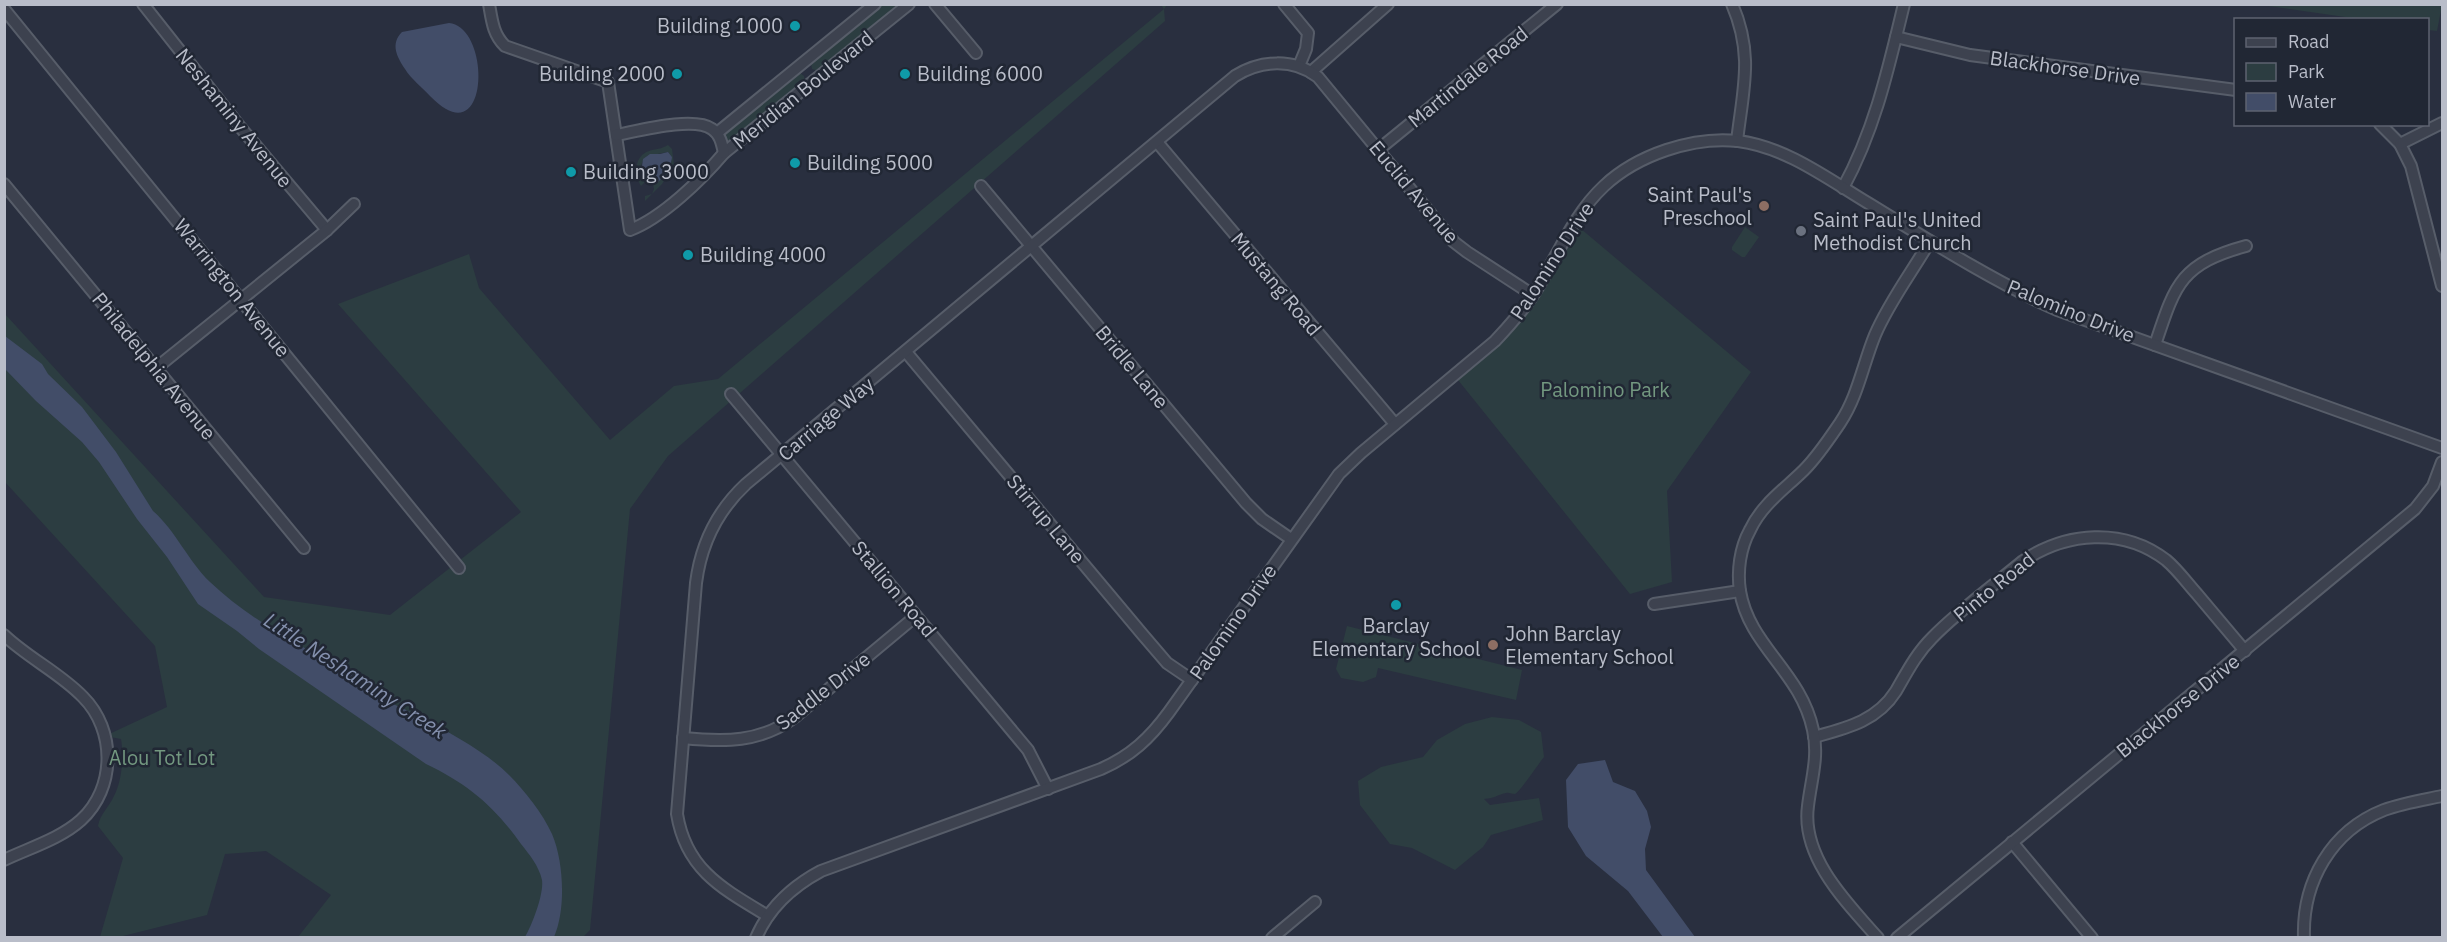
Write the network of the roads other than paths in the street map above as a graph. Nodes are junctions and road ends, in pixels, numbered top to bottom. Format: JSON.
{"nodes":[{"id":1,"x":143,"y":4,"type":"edge"},
{"id":2,"x":489,"y":4,"type":"edge"},
{"id":3,"x":875,"y":4,"type":"edge"},
{"id":4,"x":909,"y":4,"type":"edge"},
{"id":5,"x":935,"y":4,"type":"edge"},
{"id":6,"x":1284,"y":4,"type":"edge"},
{"id":7,"x":1388,"y":4,"type":"edge"},
{"id":8,"x":1557,"y":4,"type":"edge"},
{"id":9,"x":1732,"y":4,"type":"edge"},
{"id":10,"x":1904,"y":4,"type":"edge"},
{"id":11,"x":4,"y":9,"type":"edge"},
{"id":12,"x":1896,"y":37,"type":"junction"},
{"id":13,"x":976,"y":53,"type":"dead end"},
{"id":14,"x":1295,"y":66,"type":"junction"},
{"id":15,"x":1311,"y":72,"type":"junction"},
{"id":16,"x":2234,"y":90,"type":"edge"},
{"id":17,"x":2442,"y":123,"type":"edge"},
{"id":18,"x":2382,"y":126,"type":"edge"},
{"id":19,"x":717,"y":133,"type":"junction"},
{"id":20,"x":616,"y":135,"type":"junction"},
{"id":21,"x":1737,"y":141,"type":"junction"},
{"id":22,"x":1157,"y":142,"type":"junction"},
{"id":23,"x":2400,"y":144,"type":"junction"},
{"id":24,"x":1378,"y":150,"type":"junction"},
{"id":25,"x":724,"y":153,"type":"junction"},
{"id":26,"x":4,"y":184,"type":"edge"},
{"id":27,"x":981,"y":186,"type":"dead end"},
{"id":28,"x":1843,"y":188,"type":"junction"},
{"id":29,"x":354,"y":204,"type":"dead end"},
{"id":30,"x":327,"y":230,"type":"junction"},
{"id":31,"x":1930,"y":241,"type":"junction"},
{"id":32,"x":2246,"y":246,"type":"dead end"},
{"id":33,"x":1031,"y":247,"type":"junction"},
{"id":34,"x":2442,"y":286,"type":"edge"},
{"id":35,"x":1533,"y":295,"type":"junction"},
{"id":36,"x":242,"y":300,"type":"junction"},
{"id":37,"x":2155,"y":345,"type":"junction"},
{"id":38,"x":906,"y":352,"type":"junction"},
{"id":39,"x":155,"y":369,"type":"junction"},
{"id":40,"x":731,"y":394,"type":"dead end"},
{"id":41,"x":1395,"y":424,"type":"junction"},
{"id":42,"x":2442,"y":447,"type":"edge"},
{"id":43,"x":782,"y":455,"type":"junction"},
{"id":44,"x":2442,"y":462,"type":"edge"},
{"id":45,"x":1291,"y":539,"type":"junction"},
{"id":46,"x":304,"y":548,"type":"dead end"},
{"id":47,"x":459,"y":568,"type":"dead end"},
{"id":48,"x":1740,"y":591,"type":"junction"},
{"id":49,"x":1654,"y":604,"type":"dead end"},
{"id":50,"x":916,"y":616,"type":"junction"},
{"id":51,"x":4,"y":635,"type":"edge"},
{"id":52,"x":2245,"y":651,"type":"junction"},
{"id":53,"x":1192,"y":680,"type":"junction"},
{"id":54,"x":1814,"y":737,"type":"junction"},
{"id":55,"x":683,"y":738,"type":"junction"},
{"id":56,"x":1047,"y":789,"type":"junction"},
{"id":57,"x":2442,"y":796,"type":"edge"},
{"id":58,"x":2012,"y":842,"type":"junction"},
{"id":59,"x":4,"y":860,"type":"edge"},
{"id":60,"x":1315,"y":902,"type":"dead end"},
{"id":61,"x":768,"y":916,"type":"junction"},
{"id":62,"x":756,"y":938,"type":"edge"},
{"id":63,"x":1272,"y":938,"type":"edge"},
{"id":64,"x":1878,"y":938,"type":"edge"},
{"id":65,"x":1897,"y":938,"type":"edge"},
{"id":66,"x":2092,"y":938,"type":"edge"},
{"id":67,"x":2304,"y":938,"type":"edge"}],
"edges":[{"from":1,"to":30,"type":"street","name":"Neshaminy Avenue"},
{"from":2,"to":20,"type":"street","name":"Meridian Boulevard"},
{"from":3,"to":19,"type":"street","name":"Meridian Boulevard"},
{"from":4,"to":25,"type":"street","name":"Meridian Boulevard"},
{"from":5,"to":13,"type":"street"},
{"from":6,"to":14,"type":"street"},
{"from":7,"to":15,"type":"street"},
{"from":8,"to":24,"type":"street","name":"Martindale Road"},
{"from":9,"to":21,"type":"street"},
{"from":10,"to":12,"type":"street"},
{"from":11,"to":36,"type":"street","name":"Warrington Avenue"},
{"from":12,"to":16,"type":"street","name":"Blackhorse Drive"},
{"from":12,"to":28,"type":"street"},
{"from":14,"to":15,"type":"street","name":"Euclid Avenue"},
{"from":14,"to":22,"type":"street","name":"Carriage Way"},
{"from":15,"to":24,"type":"street","name":"Euclid Avenue"},
{"from":17,"to":23,"type":"street"},
{"from":18,"to":23,"type":"street"},
{"from":19,"to":20,"type":"street","name":"Meridian Boulevard"},
{"from":19,"to":25,"type":"street","name":"Meridian Boulevard"},
{"from":20,"to":25,"type":"street","name":"Meridian Boulevard"},
{"from":21,"to":28,"type":"street","name":"Palomino Drive"},
{"from":21,"to":35,"type":"street","name":"Palomino Drive"},
{"from":22,"to":33,"type":"street","name":"Carriage Way"},
{"from":22,"to":41,"type":"street","name":"Mustang Road"},
{"from":23,"to":34,"type":"street"},
{"from":24,"to":35,"type":"street","name":"Euclid Avenue"},
{"from":26,"to":39,"type":"street","name":"Philadelphia Avenue"},
{"from":27,"to":33,"type":"street","name":"Bridle Lane"},
{"from":28,"to":31,"type":"street","name":"Palomino Drive"},
{"from":29,"to":30,"type":"street"},
{"from":30,"to":36,"type":"street"},
{"from":31,"to":37,"type":"street","name":"Palomino Drive"},
{"from":31,"to":48,"type":"street"},
{"from":32,"to":37,"type":"street"},
{"from":33,"to":38,"type":"street","name":"Carriage Way"},
{"from":33,"to":45,"type":"street","name":"Bridle Lane"},
{"from":35,"to":41,"type":"street","name":"Palomino Drive"},
{"from":36,"to":39,"type":"street"},
{"from":36,"to":47,"type":"street","name":"Warrington Avenue"},
{"from":37,"to":42,"type":"street","name":"Palomino Drive"},
{"from":38,"to":43,"type":"street","name":"Carriage Way"},
{"from":38,"to":53,"type":"street","name":"Stirrup Lane"},
{"from":39,"to":46,"type":"street","name":"Philadelphia Avenue"},
{"from":40,"to":43,"type":"street","name":"Stallion Road"},
{"from":41,"to":45,"type":"street","name":"Palomino Drive"},
{"from":43,"to":50,"type":"street","name":"Stallion Road"},
{"from":43,"to":55,"type":"street","name":"Carriage Way"},
{"from":44,"to":52,"type":"street","name":"Blackhorse Drive"},
{"from":45,"to":53,"type":"street","name":"Palomino Drive"},
{"from":48,"to":49,"type":"street"},
{"from":48,"to":54,"type":"street"},
{"from":50,"to":55,"type":"street","name":"Saddle Drive"},
{"from":50,"to":56,"type":"street","name":"Stallion Road"},
{"from":51,"to":59,"type":"street"},
{"from":52,"to":54,"type":"street","name":"Pinto Road"},
{"from":52,"to":58,"type":"street","name":"Blackhorse Drive"},
{"from":53,"to":56,"type":"street","name":"Palomino Drive"},
{"from":54,"to":64,"type":"street"},
{"from":55,"to":61,"type":"street","name":"Carriage Way"},
{"from":56,"to":61,"type":"street","name":"Palomino Drive"},
{"from":57,"to":67,"type":"street"},
{"from":58,"to":65,"type":"street","name":"Blackhorse Drive"},
{"from":58,"to":66,"type":"street"},
{"from":60,"to":63,"type":"street"},
{"from":61,"to":62,"type":"street","name":"Palomino Drive"}]}
